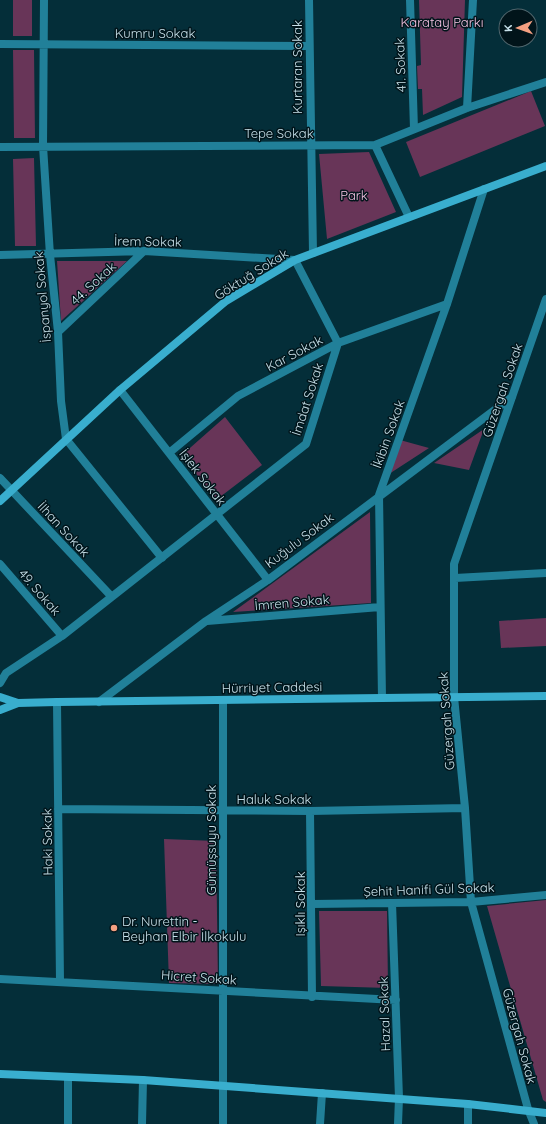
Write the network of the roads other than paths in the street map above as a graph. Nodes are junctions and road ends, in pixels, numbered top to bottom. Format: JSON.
{"nodes":[{"id":1,"x":44,"y":0,"type":"edge"},
{"id":2,"x":309,"y":0,"type":"edge"},
{"id":3,"x":410,"y":0,"type":"edge"},
{"id":4,"x":473,"y":0,"type":"edge"},
{"id":5,"x":0,"y":44,"type":"edge"},
{"id":6,"x":43,"y":44,"type":"junction"},
{"id":7,"x":309,"y":46,"type":"junction"},
{"id":8,"x":546,"y":82,"type":"edge"},
{"id":9,"x":467,"y":108,"type":"junction"},
{"id":10,"x":414,"y":129,"type":"junction"},
{"id":11,"x":310,"y":145,"type":"junction"},
{"id":12,"x":375,"y":145,"type":"junction"},
{"id":13,"x":43,"y":146,"type":"junction"},
{"id":14,"x":0,"y":147,"type":"edge"},
{"id":15,"x":546,"y":166,"type":"edge"},
{"id":16,"x":484,"y":189,"type":"junction"},
{"id":17,"x":409,"y":217,"type":"junction"},
{"id":18,"x":144,"y":251,"type":"junction"},
{"id":19,"x":312,"y":253,"type":"junction"},
{"id":20,"x":0,"y":255,"type":"edge"},
{"id":21,"x":50,"y":255,"type":"junction"},
{"id":22,"x":295,"y":260,"type":"junction"},
{"id":23,"x":546,"y":299,"type":"edge"},
{"id":24,"x":447,"y":304,"type":"junction"},
{"id":25,"x":544,"y":309,"type":"edge"},
{"id":26,"x":58,"y":332,"type":"junction"},
{"id":27,"x":338,"y":343,"type":"junction"},
{"id":28,"x":120,"y":390,"type":"junction"},
{"id":29,"x":512,"y":396,"type":"junction"},
{"id":30,"x":66,"y":439,"type":"junction"},
{"id":31,"x":169,"y":453,"type":"junction"},
{"id":32,"x":0,"y":478,"type":"edge"},
{"id":33,"x":11,"y":489,"type":"junction"},
{"id":34,"x":379,"y":495,"type":"junction"},
{"id":35,"x":0,"y":501,"type":"edge"},
{"id":36,"x":217,"y":514,"type":"junction"},
{"id":37,"x":162,"y":558,"type":"junction"},
{"id":38,"x":0,"y":564,"type":"edge"},
{"id":39,"x":546,"y":573,"type":"edge"},
{"id":40,"x":455,"y":578,"type":"junction"},
{"id":41,"x":268,"y":580,"type":"junction"},
{"id":42,"x":111,"y":596,"type":"junction"},
{"id":43,"x":380,"y":607,"type":"junction"},
{"id":44,"x":206,"y":621,"type":"junction"},
{"id":45,"x":62,"y":636,"type":"junction"},
{"id":46,"x":0,"y":667,"type":"edge"},
{"id":47,"x":6,"y":673,"type":"junction"},
{"id":48,"x":0,"y":683,"type":"edge"},
{"id":49,"x":546,"y":696,"type":"edge"},
{"id":50,"x":0,"y":697,"type":"edge"},
{"id":51,"x":454,"y":697,"type":"junction"},
{"id":52,"x":382,"y":698,"type":"junction"},
{"id":53,"x":223,"y":700,"type":"junction"},
{"id":54,"x":57,"y":702,"type":"junction"},
{"id":55,"x":100,"y":702,"type":"junction"},
{"id":56,"x":18,"y":703,"type":"junction"},
{"id":57,"x":0,"y":710,"type":"edge"},
{"id":58,"x":465,"y":808,"type":"junction"},
{"id":59,"x":58,"y":810,"type":"junction"},
{"id":60,"x":222,"y":810,"type":"junction"},
{"id":61,"x":310,"y":811,"type":"junction"},
{"id":62,"x":546,"y":895,"type":"edge"},
{"id":63,"x":472,"y":902,"type":"junction"},
{"id":64,"x":392,"y":903,"type":"junction"},
{"id":65,"x":312,"y":904,"type":"junction"},
{"id":66,"x":0,"y":979,"type":"edge"},
{"id":67,"x":60,"y":981,"type":"junction"},
{"id":68,"x":224,"y":991,"type":"junction"},
{"id":69,"x":312,"y":997,"type":"junction"},
{"id":70,"x":396,"y":1000,"type":"junction"},
{"id":71,"x":0,"y":1074,"type":"edge"},
{"id":72,"x":68,"y":1078,"type":"junction"},
{"id":73,"x":143,"y":1080,"type":"junction"},
{"id":74,"x":222,"y":1086,"type":"junction"},
{"id":75,"x":322,"y":1093,"type":"junction"},
{"id":76,"x":399,"y":1098,"type":"junction"},
{"id":77,"x":468,"y":1104,"type":"junction"},
{"id":78,"x":528,"y":1110,"type":"junction"},
{"id":79,"x":546,"y":1113,"type":"edge"},
{"id":80,"x":68,"y":1124,"type":"edge"},
{"id":81,"x":142,"y":1124,"type":"edge"},
{"id":82,"x":223,"y":1124,"type":"edge"},
{"id":83,"x":320,"y":1124,"type":"edge"},
{"id":84,"x":398,"y":1124,"type":"edge"},
{"id":85,"x":468,"y":1124,"type":"edge"},
{"id":86,"x":534,"y":1124,"type":"edge"}],
"edges":[{"from":1,"to":6,"type":"street","name":"İspanyol Sokak"},
{"from":2,"to":7,"type":"street","name":"Kurtaran Sokak"},
{"from":3,"to":10,"type":"street","name":"41. Sokak"},
{"from":4,"to":9,"type":"street"},
{"from":5,"to":6,"type":"street","name":"Kumru Sokak"},
{"from":6,"to":7,"type":"street","name":"Kumru Sokak"},
{"from":6,"to":13,"type":"street","name":"İspanyol Sokak"},
{"from":7,"to":11,"type":"street","name":"Kurtaran Sokak"},
{"from":8,"to":9,"type":"street","name":"Tepe Sokak"},
{"from":9,"to":10,"type":"street","name":"Tepe Sokak"},
{"from":10,"to":12,"type":"street","name":"Tepe Sokak"},
{"from":11,"to":12,"type":"street","name":"Tepe Sokak"},
{"from":11,"to":13,"type":"street","name":"Tepe Sokak"},
{"from":11,"to":19,"type":"street","name":"Kurtaran Sokak"},
{"from":12,"to":17,"type":"street"},
{"from":13,"to":14,"type":"street","name":"Tepe Sokak"},
{"from":13,"to":21,"type":"street","name":"İspanyol Sokak"},
{"from":15,"to":16,"type":"street","name":"Göktuğ Sokak"},
{"from":16,"to":17,"type":"street","name":"Göktuğ Sokak"},
{"from":16,"to":24,"type":"street","name":"İkibin Sokak"},
{"from":17,"to":19,"type":"street","name":"Göktuğ Sokak"},
{"from":18,"to":21,"type":"street","name":"İrem Sokak"},
{"from":18,"to":22,"type":"street","name":"İrem Sokak"},
{"from":18,"to":26,"type":"street","name":"44. Sokak"},
{"from":19,"to":22,"type":"street","name":"Göktuğ Sokak"},
{"from":20,"to":21,"type":"street","name":"İrem Sokak"},
{"from":21,"to":26,"type":"street","name":"İspanyol Sokak"},
{"from":22,"to":27,"type":"street"},
{"from":22,"to":28,"type":"street","name":"Göktuğ Sokak"},
{"from":23,"to":25,"type":"street","name":"Güzergah Sokak"},
{"from":24,"to":27,"type":"street","name":"Kar Sokak"},
{"from":24,"to":34,"type":"street","name":"İkibin Sokak"},
{"from":25,"to":29,"type":"street","name":"Güzergah Sokak"},
{"from":26,"to":30,"type":"street","name":"İspanyol Sokak"},
{"from":27,"to":31,"type":"street","name":"Kar Sokak"},
{"from":27,"to":36,"type":"street","name":"İmdat Sokak"},
{"from":28,"to":30,"type":"street","name":"Göktuğ Sokak"},
{"from":28,"to":31,"type":"street","name":"İşlek Sokak"},
{"from":29,"to":34,"type":"street","name":"Kuğulu Sokak"},
{"from":29,"to":40,"type":"street","name":"Güzergah Sokak"},
{"from":30,"to":33,"type":"street","name":"Göktuğ Sokak"},
{"from":30,"to":37,"type":"street"},
{"from":31,"to":36,"type":"street","name":"İşlek Sokak"},
{"from":32,"to":33,"type":"street","name":"İlhan Sokak"},
{"from":33,"to":35,"type":"street","name":"Göktuğ Sokak"},
{"from":33,"to":42,"type":"street","name":"İlhan Sokak"},
{"from":34,"to":41,"type":"street","name":"Kuğulu Sokak"},
{"from":34,"to":43,"type":"street","name":"İkibin Sokak"},
{"from":36,"to":37,"type":"street","name":"İmdat Sokak"},
{"from":36,"to":41,"type":"street","name":"İşlek Sokak"},
{"from":37,"to":42,"type":"street","name":"İmdat Sokak"},
{"from":38,"to":45,"type":"street","name":"49. Sokak"},
{"from":39,"to":40,"type":"street"},
{"from":40,"to":51,"type":"street","name":"Güzergah Sokak"},
{"from":41,"to":44,"type":"street","name":"Kuğulu Sokak"},
{"from":42,"to":45,"type":"street","name":"İmdat Sokak"},
{"from":43,"to":44,"type":"street","name":"İmren Sokak"},
{"from":43,"to":52,"type":"street","name":"İkibin Sokak"},
{"from":44,"to":55,"type":"street","name":"Kuğulu Sokak"},
{"from":45,"to":47,"type":"street","name":"İmdat Sokak"},
{"from":46,"to":47,"type":"street"},
{"from":47,"to":48,"type":"street"},
{"from":49,"to":51,"type":"street","name":"Hürriyet Caddesi"},
{"from":50,"to":56,"type":"street"},
{"from":51,"to":52,"type":"street","name":"Hürriyet Caddesi"},
{"from":51,"to":58,"type":"street","name":"Güzergah Sokak"},
{"from":52,"to":53,"type":"street","name":"Hürriyet Caddesi"},
{"from":53,"to":55,"type":"street","name":"Hürriyet Caddesi"},
{"from":53,"to":60,"type":"street","name":"Gümüşsuyu Sokak"},
{"from":54,"to":55,"type":"street","name":"Hürriyet Caddesi"},
{"from":54,"to":56,"type":"street","name":"Hürriyet Caddesi"},
{"from":54,"to":59,"type":"street","name":"Haki Sokak"},
{"from":56,"to":57,"type":"street","name":"Hürriyet Caddesi"},
{"from":58,"to":61,"type":"street","name":"Haluk Sokak"},
{"from":58,"to":63,"type":"street","name":"Güzergah Sokak"},
{"from":59,"to":60,"type":"street","name":"Haluk Sokak"},
{"from":59,"to":67,"type":"street","name":"Haki Sokak"},
{"from":60,"to":61,"type":"street","name":"Haluk Sokak"},
{"from":60,"to":68,"type":"street","name":"Gümüşsuyu Sokak"},
{"from":61,"to":65,"type":"street","name":"Işıklı Sokak"},
{"from":62,"to":63,"type":"street","name":"Şehit Hanifi Gül Sokak"},
{"from":63,"to":64,"type":"street","name":"Şehit Hanifi Gül Sokak"},
{"from":63,"to":78,"type":"street","name":"Güzergah Sokak"},
{"from":64,"to":65,"type":"street","name":"Şehit Hanifi Gül Sokak"},
{"from":64,"to":70,"type":"street","name":"Hazal Sokak"},
{"from":65,"to":69,"type":"street","name":"Işıklı Sokak"},
{"from":66,"to":67,"type":"street","name":"Hicret Sokak"},
{"from":67,"to":68,"type":"street","name":"Hicret Sokak"},
{"from":68,"to":69,"type":"street","name":"Hicret Sokak"},
{"from":68,"to":74,"type":"street","name":"Gümüşsuyu Sokak"},
{"from":69,"to":70,"type":"street","name":"Hicret Sokak"},
{"from":70,"to":76,"type":"street","name":"Hazal Sokak"},
{"from":71,"to":72,"type":"street"},
{"from":72,"to":73,"type":"street"},
{"from":72,"to":80,"type":"street"},
{"from":73,"to":74,"type":"street"},
{"from":73,"to":81,"type":"street"},
{"from":74,"to":75,"type":"street"},
{"from":74,"to":82,"type":"street","name":"Gümüşsuyu Sokak"},
{"from":75,"to":76,"type":"street"},
{"from":75,"to":83,"type":"street"},
{"from":76,"to":77,"type":"street"},
{"from":76,"to":84,"type":"street","name":"Hazal Sokak"},
{"from":77,"to":78,"type":"street"},
{"from":77,"to":85,"type":"street"},
{"from":78,"to":79,"type":"street"},
{"from":78,"to":86,"type":"street","name":"Güzergah Sokak"}]}
